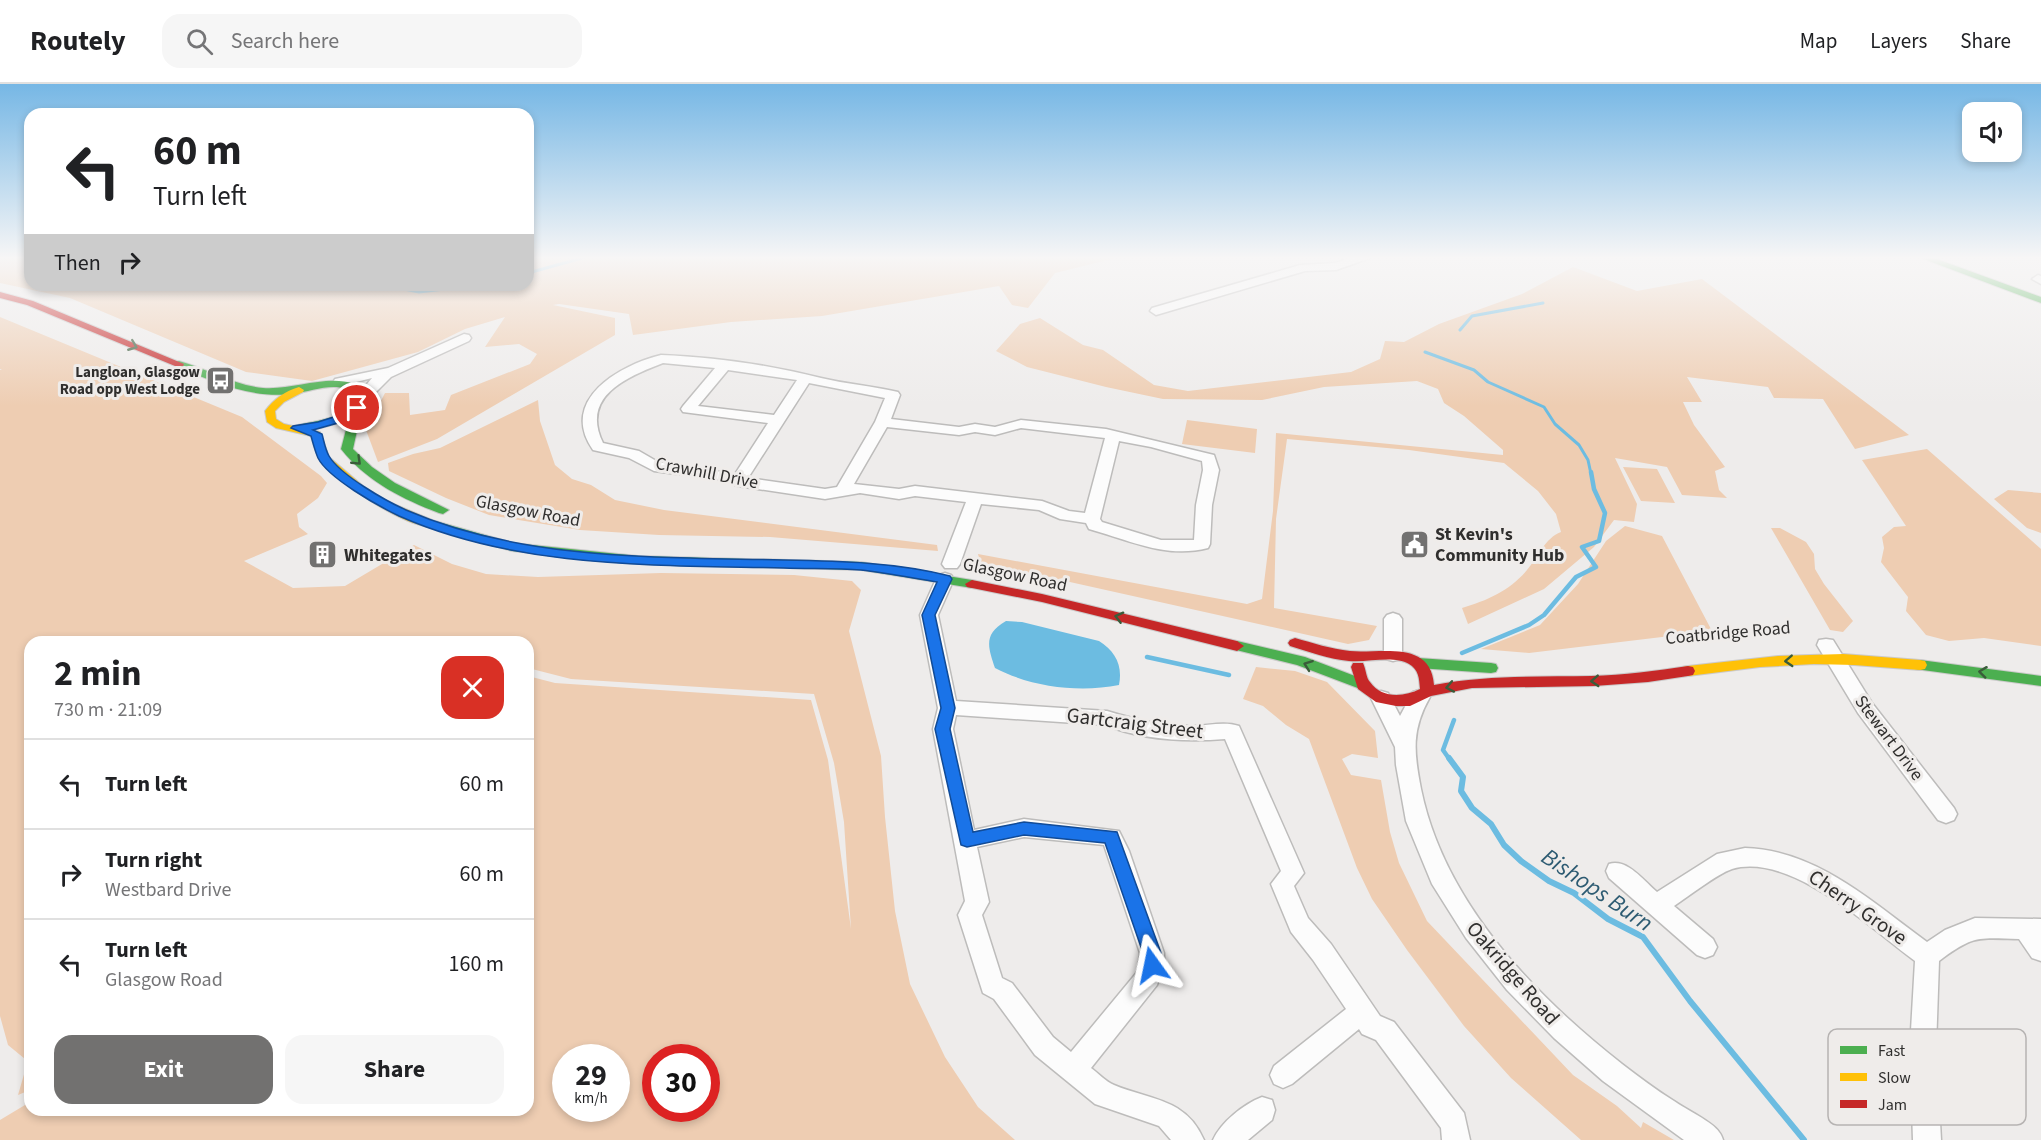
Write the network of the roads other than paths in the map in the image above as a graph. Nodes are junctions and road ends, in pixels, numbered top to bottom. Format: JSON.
{"nodes":[{"id":1,"x":3,"y":307,"type":"edge"},
{"id":2,"x":40,"y":307,"type":"edge"},
{"id":3,"x":1169,"y":307,"type":"edge"},
{"id":4,"x":1156,"y":311,"type":"dead end"},
{"id":5,"x":464,"y":338,"type":"dead end"},
{"id":6,"x":725,"y":365,"type":"junction"},
{"id":7,"x":401,"y":366,"type":"junction"},
{"id":8,"x":806,"y":377,"type":"junction"},
{"id":9,"x":340,"y":382,"type":"junction"},
{"id":10,"x":192,"y":384,"type":"dead end"},
{"id":11,"x":299,"y":390,"type":"junction"},
{"id":12,"x":215,"y":393,"type":"dead end"},
{"id":13,"x":365,"y":395,"type":"junction"},
{"id":14,"x":260,"y":407,"type":"junction"},
{"id":15,"x":357,"y":408,"type":"junction"},
{"id":16,"x":777,"y":420,"type":"junction"},
{"id":17,"x":882,"y":422,"type":"junction"},
{"id":18,"x":297,"y":428,"type":"junction"},
{"id":19,"x":1113,"y":436,"type":"junction"},
{"id":20,"x":738,"y":481,"type":"junction"},
{"id":21,"x":843,"y":490,"type":"junction"},
{"id":22,"x":975,"y":498,"type":"junction"},
{"id":23,"x":458,"y":515,"type":"dead end"},
{"id":24,"x":1092,"y":519,"type":"junction"},
{"id":25,"x":598,"y":542,"type":"dead end"},
{"id":26,"x":630,"y":545,"type":"dead end"},
{"id":27,"x":727,"y":548,"type":"dead end"},
{"id":28,"x":839,"y":551,"type":"dead end"},
{"id":29,"x":872,"y":553,"type":"dead end"},
{"id":30,"x":722,"y":563,"type":"junction"},
{"id":31,"x":949,"y":568,"type":"junction"},
{"id":32,"x":1393,"y":619,"type":"dead end"},
{"id":33,"x":1276,"y":639,"type":"dead end"},
{"id":34,"x":1825,"y":650,"type":"junction"},
{"id":35,"x":1930,"y":652,"type":"dead end"},
{"id":36,"x":1394,"y":654,"type":"junction"},
{"id":37,"x":1365,"y":657,"type":"junction"},
{"id":38,"x":1418,"y":663,"type":"junction"},
{"id":39,"x":1507,"y":668,"type":"dead end"},
{"id":40,"x":2041,"y":681,"type":"edge"},
{"id":41,"x":1363,"y":685,"type":"junction"},
{"id":42,"x":1424,"y":694,"type":"junction"},
{"id":43,"x":1382,"y":698,"type":"junction"},
{"id":44,"x":948,"y":708,"type":"junction"},
{"id":45,"x":1404,"y":745,"type":"junction"},
{"id":46,"x":1946,"y":814,"type":"dead end"},
{"id":47,"x":967,"y":840,"type":"junction"},
{"id":48,"x":1617,"y":871,"type":"dead end"},
{"id":49,"x":1656,"y":905,"type":"junction"},
{"id":50,"x":2033,"y":928,"type":"edge"},
{"id":51,"x":1705,"y":947,"type":"dead end"},
{"id":52,"x":2041,"y":950,"type":"edge"},
{"id":53,"x":1927,"y":956,"type":"junction"},
{"id":54,"x":1362,"y":1011,"type":"junction"},
{"id":55,"x":1923,"y":1029,"type":"edge"},
{"id":56,"x":1073,"y":1070,"type":"junction"},
{"id":57,"x":1283,"y":1075,"type":"dead end"},
{"id":58,"x":1262,"y":1110,"type":"dead end"},
{"id":59,"x":1926,"y":1125,"type":"edge"},
{"id":60,"x":1190,"y":1140,"type":"edge"},
{"id":61,"x":1227,"y":1140,"type":"edge"},
{"id":62,"x":1456,"y":1140,"type":"edge"},
{"id":63,"x":1709,"y":1140,"type":"edge"},
{"id":64,"x":1927,"y":1140,"type":"edge"}],
"edges":[{"from":1,"to":10,"type":"main road"},
{"from":2,"to":11,"type":"main road","one_way":true},
{"from":3,"to":4,"type":"street"},
{"from":5,"to":7,"type":"street"},
{"from":6,"to":8,"type":"street","name":"Crawhill Drive"},
{"from":6,"to":16,"type":"street"},
{"from":6,"to":20,"type":"street","name":"Crawhill Drive"},
{"from":7,"to":9,"type":"street"},
{"from":7,"to":13,"type":"street"},
{"from":8,"to":16,"type":"street"},
{"from":8,"to":17,"type":"street","name":"Crawhill Drive"},
{"from":9,"to":11,"type":"main road"},
{"from":9,"to":13,"type":"main road"},
{"from":11,"to":14,"type":"main road"},
{"from":12,"to":14,"type":"main road","name":"Glasgow Road"},
{"from":13,"to":15,"type":"main road","name":"Glasgow Road"},
{"from":14,"to":18,"type":"main road","name":"Glasgow Road"},
{"from":15,"to":18,"type":"main road","name":"Glasgow Road"},
{"from":15,"to":23,"type":"main road","name":"Glasgow Road","one_way":true},
{"from":16,"to":20,"type":"street"},
{"from":17,"to":19,"type":"street"},
{"from":17,"to":21,"type":"street"},
{"from":18,"to":30,"type":"main road","name":"Glasgow Road"},
{"from":19,"to":24,"type":"street"},
{"from":19,"to":24,"type":"street","name":"Crawhill Drive"},
{"from":20,"to":21,"type":"street","name":"Crawhill Drive"},
{"from":21,"to":22,"type":"street","name":"Crawhill Drive"},
{"from":22,"to":24,"type":"street","name":"Crawhill Drive"},
{"from":22,"to":31,"type":"street"},
{"from":25,"to":26,"type":"main road","name":"Glasgow Road"},
{"from":27,"to":30,"type":"main road"},
{"from":28,"to":29,"type":"main road"},
{"from":30,"to":31,"type":"main road","name":"Glasgow Road"},
{"from":41,"to":31,"type":"main road","name":"Glasgow Road","one_way":true},
{"from":31,"to":44,"type":"street"},
{"from":32,"to":36,"type":"street"},
{"from":33,"to":37,"type":"main road"},
{"from":34,"to":35,"type":"main road","name":"Coatbridge Road"},
{"from":40,"to":34,"type":"main road","name":"Coatbridge Road","one_way":true},
{"from":34,"to":42,"type":"main road","name":"Coatbridge Road","one_way":true},
{"from":34,"to":46,"type":"street","name":"Stewart Drive"},
{"from":36,"to":37,"type":"main road"},
{"from":36,"to":38,"type":"main road"},
{"from":37,"to":41,"type":"main road"},
{"from":38,"to":39,"type":"main road"},
{"from":38,"to":42,"type":"main road"},
{"from":41,"to":43,"type":"main road"},
{"from":42,"to":43,"type":"main road","name":"Coatbridge Road"},
{"from":42,"to":45,"type":"street","name":"Oakridge Road"},
{"from":43,"to":45,"type":"street","name":"Oakridge Road"},
{"from":44,"to":47,"type":"street"},
{"from":44,"to":54,"type":"street","name":"Gartcraig Street"},
{"from":45,"to":63,"type":"street","name":"Oakridge Road"},
{"from":47,"to":56,"type":"street"},
{"from":47,"to":56,"type":"street"},
{"from":48,"to":49,"type":"street"},
{"from":49,"to":51,"type":"street"},
{"from":49,"to":53,"type":"street","name":"Cherry Grove"},
{"from":50,"to":52,"type":"street"},
{"from":50,"to":53,"type":"street"},
{"from":53,"to":55,"type":"street"},
{"from":54,"to":57,"type":"street"},
{"from":54,"to":62,"type":"street","name":"Gartcraig Street"},
{"from":56,"to":60,"type":"street"},
{"from":58,"to":61,"type":"street"},
{"from":59,"to":64,"type":"street"}]}
